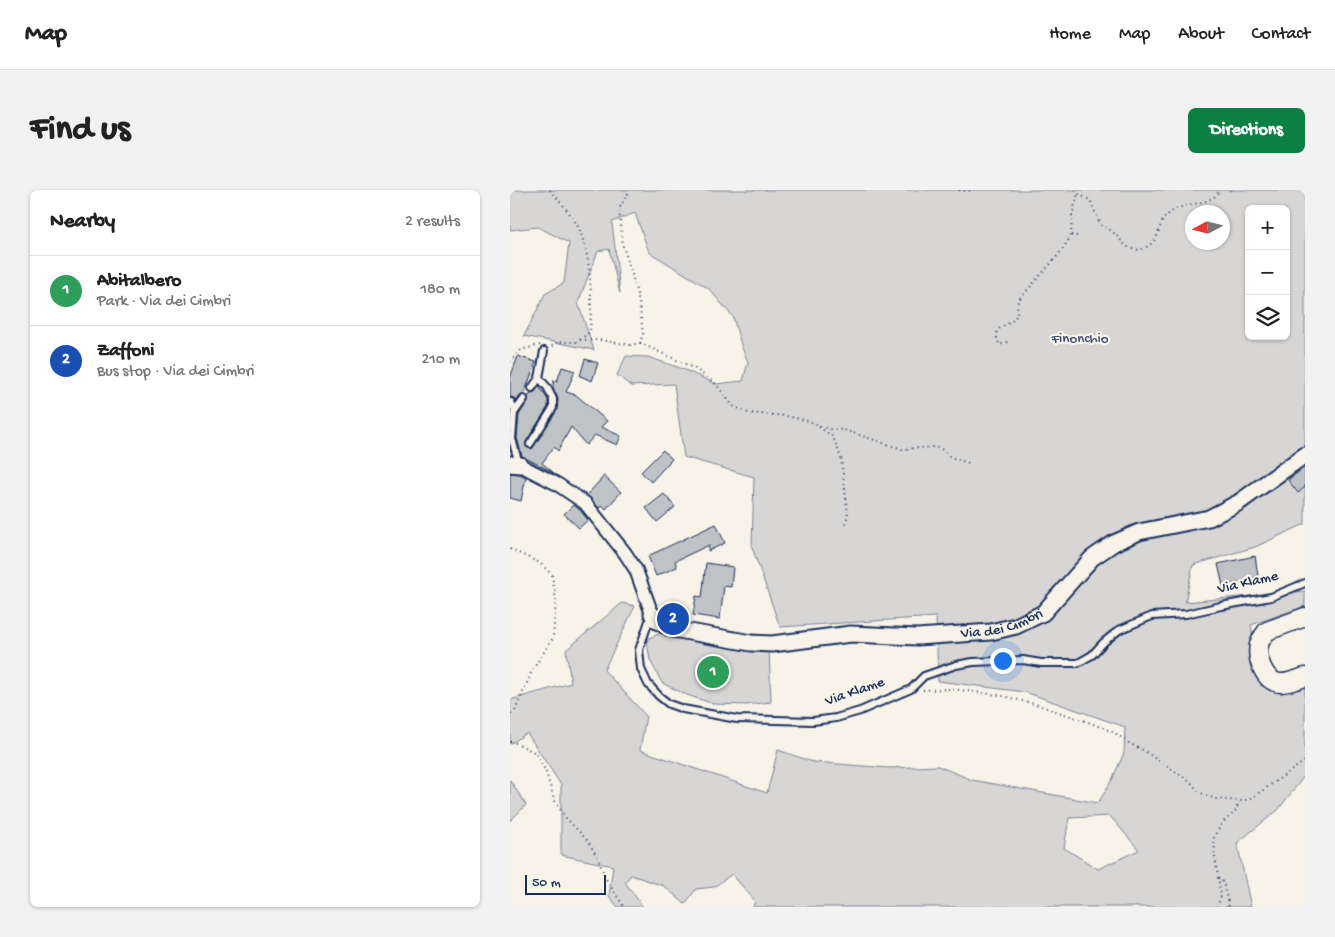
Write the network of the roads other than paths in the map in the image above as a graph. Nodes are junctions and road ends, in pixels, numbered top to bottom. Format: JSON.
{"nodes":[{"id":1,"x":543,"y":348,"type":"road end"},
{"id":2,"x":539,"y":378,"type":"junction"},
{"id":3,"x":532,"y":388,"type":"dead end"},
{"id":4,"x":524,"y":399,"type":"dead end"},
{"id":5,"x":511,"y":402,"type":"dead end"},
{"id":6,"x":516,"y":411,"type":"junction"},
{"id":7,"x":530,"y":444,"type":"dead end"},
{"id":8,"x":1305,"y":455,"type":"edge"},
{"id":9,"x":517,"y":463,"type":"edge"},
{"id":10,"x":1305,"y":584,"type":"edge"},
{"id":11,"x":652,"y":614,"type":"junction"},
{"id":12,"x":1305,"y":617,"type":"edge"},
{"id":13,"x":1305,"y":677,"type":"edge"}],
"edges":[{"from":1,"to":2,"type":"lane"},
{"from":2,"to":3,"type":"lane"},
{"from":2,"to":7,"type":"lane"},
{"from":4,"to":6,"type":"lane"},
{"from":5,"to":6,"type":"lane"},
{"from":6,"to":9,"type":"lane"},
{"from":8,"to":11,"type":"street","name":"Via dei Cimbri"},
{"from":9,"to":11,"type":"street"},
{"from":10,"to":11,"type":"lane","name":"Via Klame"},
{"from":12,"to":13,"type":"main road"}]}
